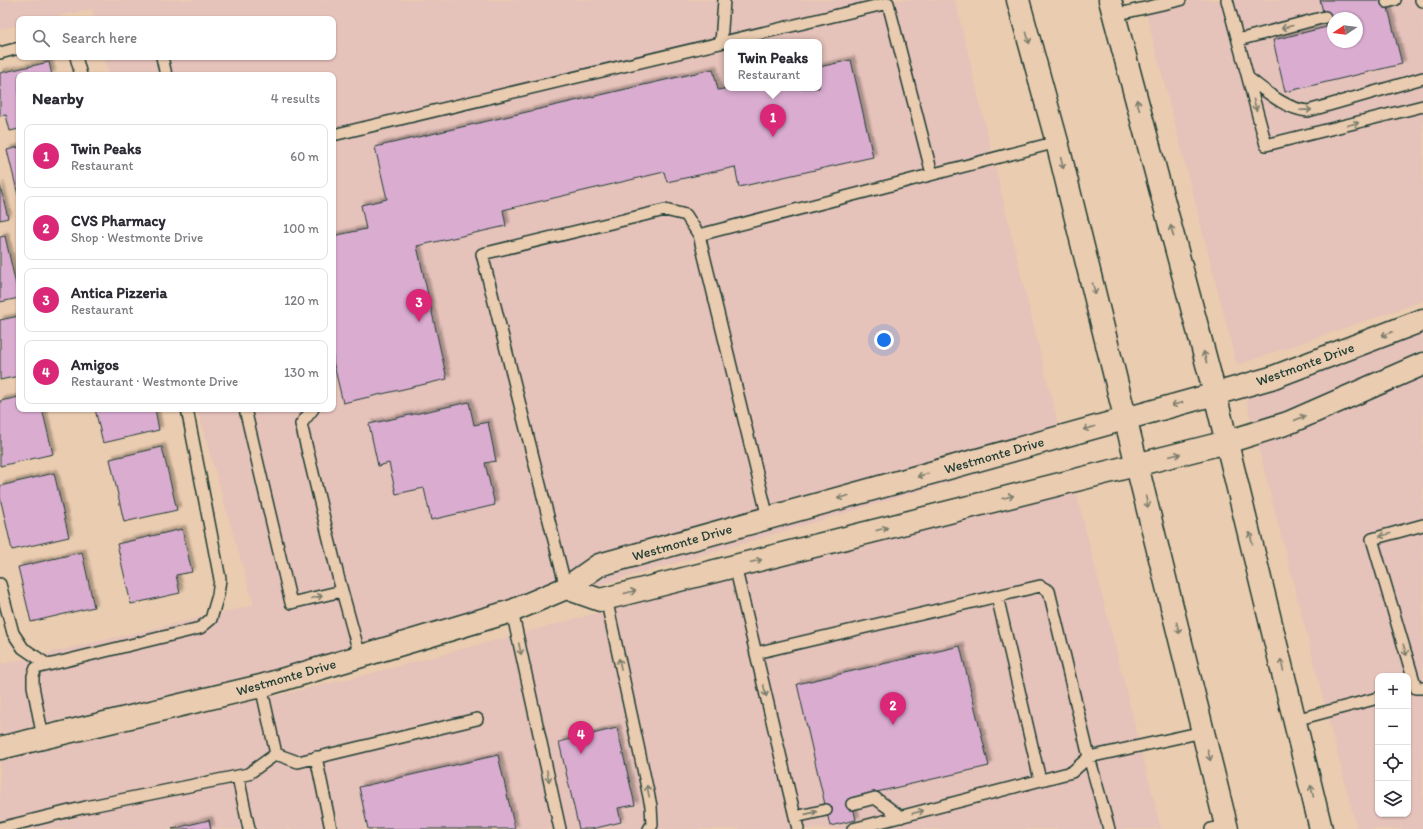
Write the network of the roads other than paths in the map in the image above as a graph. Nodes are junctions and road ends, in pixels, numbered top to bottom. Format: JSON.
{"nodes":[{"id":1,"x":724,"y":0,"type":"edge"},
{"id":2,"x":1018,"y":0,"type":"edge"},
{"id":3,"x":1180,"y":0,"type":"edge"},
{"id":4,"x":1227,"y":0,"type":"edge"},
{"id":5,"x":1112,"y":8,"type":"edge"},
{"id":6,"x":1325,"y":17,"type":"dead end"},
{"id":7,"x":738,"y":39,"type":"edge"},
{"id":8,"x":1238,"y":40,"type":"junction"},
{"id":9,"x":724,"y":42,"type":"edge"},
{"id":10,"x":721,"y":43,"type":"junction"},
{"id":11,"x":16,"y":49,"type":"edge"},
{"id":12,"x":0,"y":53,"type":"edge"},
{"id":13,"x":77,"y":60,"type":"edge"},
{"id":14,"x":163,"y":60,"type":"edge"},
{"id":15,"x":79,"y":72,"type":"edge"},
{"id":16,"x":165,"y":72,"type":"edge"},
{"id":17,"x":1248,"y":78,"type":"junction"},
{"id":18,"x":1423,"y":78,"type":"edge"},
{"id":19,"x":1423,"y":106,"type":"edge"},
{"id":20,"x":336,"y":134,"type":"edge"},
{"id":21,"x":1057,"y":142,"type":"junction"},
{"id":22,"x":932,"y":174,"type":"junction"},
{"id":23,"x":699,"y":235,"type":"junction"},
{"id":24,"x":1423,"y":320,"type":"edge"},
{"id":25,"x":1423,"y":364,"type":"edge"},
{"id":26,"x":1215,"y":394,"type":"junction"},
{"id":27,"x":188,"y":412,"type":"edge"},
{"id":28,"x":246,"y":412,"type":"edge"},
{"id":29,"x":311,"y":412,"type":"edge"},
{"id":30,"x":1126,"y":418,"type":"junction"},
{"id":31,"x":1227,"y":442,"type":"junction"},
{"id":32,"x":1138,"y":464,"type":"junction"},
{"id":33,"x":768,"y":518,"type":"junction"},
{"id":34,"x":1423,"y":525,"type":"edge"},
{"id":35,"x":735,"y":566,"type":"junction"},
{"id":36,"x":0,"y":584,"type":"edge"},
{"id":37,"x":566,"y":588,"type":"junction"},
{"id":38,"x":342,"y":591,"type":"junction"},
{"id":39,"x":997,"y":596,"type":"junction"},
{"id":40,"x":606,"y":598,"type":"junction"},
{"id":41,"x":512,"y":611,"type":"junction"},
{"id":42,"x":756,"y":653,"type":"junction"},
{"id":43,"x":360,"y":656,"type":"junction"},
{"id":44,"x":48,"y":665,"type":"junction"},
{"id":45,"x":261,"y":686,"type":"junction"},
{"id":46,"x":1416,"y":689,"type":"edge"},
{"id":47,"x":1375,"y":699,"type":"edge"},
{"id":48,"x":477,"y":718,"type":"dead end"},
{"id":49,"x":1296,"y":720,"type":"junction"},
{"id":50,"x":1203,"y":732,"type":"junction"},
{"id":51,"x":43,"y":738,"type":"junction"},
{"id":52,"x":0,"y":748,"type":"edge"},
{"id":53,"x":276,"y":754,"type":"junction"},
{"id":54,"x":316,"y":757,"type":"junction"},
{"id":55,"x":1089,"y":757,"type":"junction"},
{"id":56,"x":238,"y":777,"type":"junction"},
{"id":57,"x":1040,"y":780,"type":"junction"},
{"id":58,"x":852,"y":804,"type":"dead end"},
{"id":59,"x":826,"y":810,"type":"dead end"},
{"id":60,"x":901,"y":816,"type":"junction"},
{"id":61,"x":795,"y":817,"type":"junction"},
{"id":62,"x":0,"y":828,"type":"edge"},
{"id":63,"x":1222,"y":828,"type":"edge"},
{"id":64,"x":249,"y":829,"type":"edge"},
{"id":65,"x":330,"y":829,"type":"edge"},
{"id":66,"x":560,"y":829,"type":"edge"},
{"id":67,"x":649,"y":829,"type":"edge"},
{"id":68,"x":798,"y":829,"type":"edge"},
{"id":69,"x":853,"y":829,"type":"edge"},
{"id":70,"x":1109,"y":829,"type":"edge"},
{"id":71,"x":1321,"y":829,"type":"edge"}],
"edges":[{"from":1,"to":10,"type":"lane"},
{"from":2,"to":21,"type":"street","one_way":true},
{"from":3,"to":5,"type":"lane"},
{"from":4,"to":8,"type":"lane"},
{"from":26,"to":5,"type":"street","one_way":true},
{"from":6,"to":8,"type":"lane","one_way":true},
{"from":7,"to":22,"type":"lane"},
{"from":8,"to":17,"type":"lane"},
{"from":9,"to":10,"type":"lane"},
{"from":10,"to":20,"type":"lane"},
{"from":11,"to":12,"type":"lane"},
{"from":13,"to":15,"type":"lane"},
{"from":14,"to":16,"type":"lane"},
{"from":17,"to":18,"type":"lane","one_way":true},
{"from":17,"to":19,"type":"lane","one_way":true},
{"from":21,"to":22,"type":"lane"},
{"from":21,"to":30,"type":"street","one_way":true},
{"from":22,"to":23,"type":"lane"},
{"from":23,"to":33,"type":"lane"},
{"from":23,"to":37,"type":"lane"},
{"from":24,"to":26,"type":"street","name":"Westmonte Drive","one_way":true},
{"from":31,"to":25,"type":"street","one_way":true},
{"from":26,"to":30,"type":"street","name":"Westmonte Drive","one_way":true},
{"from":26,"to":31,"type":"street"},
{"from":27,"to":44,"type":"lane"},
{"from":28,"to":38,"type":"lane","one_way":true},
{"from":29,"to":38,"type":"lane"},
{"from":30,"to":32,"type":"street"},
{"from":30,"to":33,"type":"street","name":"Westmonte Drive","one_way":true},
{"from":32,"to":31,"type":"street","one_way":true},
{"from":49,"to":31,"type":"street","one_way":true},
{"from":35,"to":32,"type":"street","one_way":true},
{"from":32,"to":50,"type":"street","one_way":true},
{"from":33,"to":37,"type":"street","name":"Westmonte Drive"},
{"from":34,"to":46,"type":"lane","one_way":true},
{"from":40,"to":35,"type":"street","one_way":true},
{"from":35,"to":42,"type":"lane"},
{"from":36,"to":44,"type":"lane"},
{"from":37,"to":40,"type":"street"},
{"from":37,"to":41,"type":"street","name":"Westmonte Drive"},
{"from":38,"to":43,"type":"lane"},
{"from":39,"to":42,"type":"lane"},
{"from":39,"to":55,"type":"lane"},
{"from":39,"to":57,"type":"lane"},
{"from":67,"to":40,"type":"lane","one_way":true},
{"from":41,"to":43,"type":"street","name":"Westmonte Drive"},
{"from":41,"to":66,"type":"lane","one_way":true},
{"from":42,"to":61,"type":"lane","one_way":true},
{"from":43,"to":45,"type":"street","name":"Westmonte Drive"},
{"from":44,"to":51,"type":"lane"},
{"from":45,"to":51,"type":"street","name":"Westmonte Drive"},
{"from":45,"to":53,"type":"lane"},
{"from":47,"to":49,"type":"lane"},
{"from":48,"to":54,"type":"lane"},
{"from":71,"to":49,"type":"street","one_way":true},
{"from":50,"to":55,"type":"lane"},
{"from":50,"to":63,"type":"street","one_way":true},
{"from":51,"to":52,"type":"street","name":"Westmonte Drive"},
{"from":53,"to":54,"type":"lane"},
{"from":53,"to":56,"type":"lane"},
{"from":54,"to":65,"type":"lane"},
{"from":55,"to":57,"type":"lane"},
{"from":55,"to":70,"type":"lane"},
{"from":56,"to":62,"type":"lane"},
{"from":56,"to":64,"type":"lane"},
{"from":60,"to":57,"type":"lane","one_way":true},
{"from":58,"to":60,"type":"lane"},
{"from":61,"to":59,"type":"lane","one_way":true},
{"from":60,"to":69,"type":"lane"},
{"from":61,"to":68,"type":"lane"}]}
